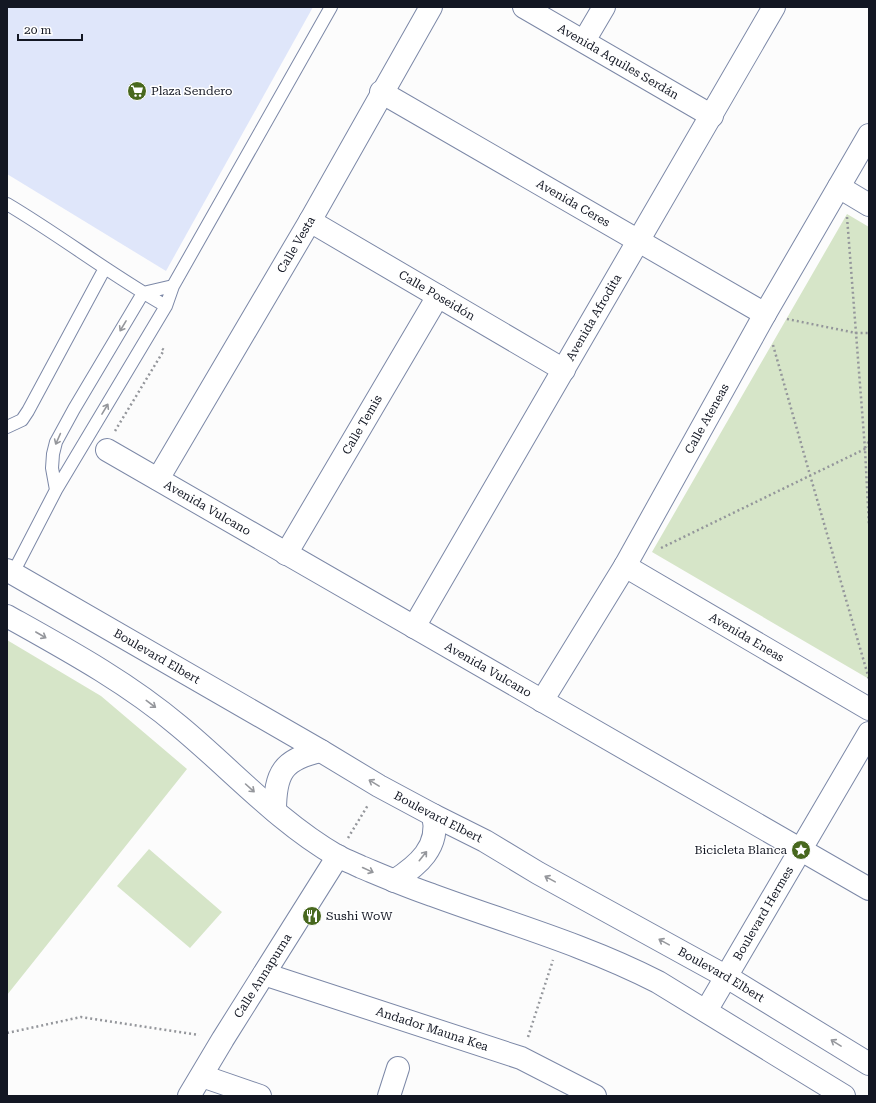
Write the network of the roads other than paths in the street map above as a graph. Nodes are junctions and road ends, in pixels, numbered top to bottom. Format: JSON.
{"nodes":[{"id":1,"x":331,"y":7,"type":"edge"},
{"id":2,"x":430,"y":7,"type":"edge"},
{"id":3,"x":524,"y":7,"type":"edge"},
{"id":4,"x":604,"y":7,"type":"edge"},
{"id":5,"x":774,"y":7,"type":"edge"},
{"id":6,"x":584,"y":41,"type":"junction"},
{"id":7,"x":381,"y":92,"type":"junction"},
{"id":8,"x":712,"y":116,"type":"junction"},
{"id":9,"x":869,"y":135,"type":"edge"},
{"id":10,"x":839,"y":187,"type":"junction"},
{"id":11,"x":7,"y":204,"type":"edge"},
{"id":12,"x":869,"y":205,"type":"edge"},
{"id":13,"x":310,"y":221,"type":"junction"},
{"id":14,"x":639,"y":241,"type":"junction"},
{"id":15,"x":105,"y":268,"type":"junction"},
{"id":16,"x":173,"y":286,"type":"junction"},
{"id":17,"x":143,"y":293,"type":"junction"},
{"id":18,"x":438,"y":296,"type":"junction"},
{"id":19,"x":166,"y":306,"type":"junction"},
{"id":20,"x":765,"y":314,"type":"junction"},
{"id":21,"x":564,"y":370,"type":"junction"},
{"id":22,"x":7,"y":427,"type":"edge"},
{"id":23,"x":106,"y":450,"type":"road end"},
{"id":24,"x":158,"y":479,"type":"junction"},
{"id":25,"x":56,"y":490,"type":"junction"},
{"id":26,"x":286,"y":554,"type":"junction"},
{"id":27,"x":625,"y":566,"type":"junction"},
{"id":28,"x":9,"y":576,"type":"edge"},
{"id":29,"x":7,"y":616,"type":"edge"},
{"id":30,"x":414,"y":627,"type":"junction"},
{"id":31,"x":542,"y":701,"type":"junction"},
{"id":32,"x":869,"y":709,"type":"edge"},
{"id":33,"x":869,"y":733,"type":"edge"},
{"id":34,"x":321,"y":751,"type":"junction"},
{"id":35,"x":275,"y":811,"type":"junction"},
{"id":36,"x":433,"y":815,"type":"junction"},
{"id":37,"x":801,"y":850,"type":"junction"},
{"id":38,"x":338,"y":856,"type":"junction"},
{"id":39,"x":394,"y":881,"type":"junction"},
{"id":40,"x":869,"y":889,"type":"edge"},
{"id":41,"x":264,"y":974,"type":"junction"},
{"id":42,"x":727,"y":977,"type":"junction"},
{"id":43,"x":706,"y":1011,"type":"junction"},
{"id":44,"x":869,"y":1064,"type":"edge"},
{"id":45,"x":398,"y":1068,"type":"dead end"},
{"id":46,"x":202,"y":1076,"type":"junction"},
{"id":47,"x":189,"y":1096,"type":"edge"},
{"id":48,"x":260,"y":1096,"type":"edge"},
{"id":49,"x":389,"y":1096,"type":"edge"},
{"id":50,"x":595,"y":1096,"type":"edge"},
{"id":51,"x":844,"y":1096,"type":"edge"}],
"edges":[{"from":1,"to":16,"type":"lane"},
{"from":2,"to":7,"type":"street","name":"Calle Vesta"},
{"from":3,"to":6,"type":"street","name":"Avenida Aquiles Serdán"},
{"from":4,"to":6,"type":"street"},
{"from":5,"to":8,"type":"street","name":"Avenida Afrodita"},
{"from":6,"to":8,"type":"street","name":"Avenida Aquiles Serdán"},
{"from":7,"to":13,"type":"street","name":"Calle Vesta"},
{"from":7,"to":14,"type":"street","name":"Avenida Ceres"},
{"from":8,"to":14,"type":"street","name":"Avenida Afrodita"},
{"from":9,"to":10,"type":"street","name":"Calle Ateneas"},
{"from":10,"to":12,"type":"street"},
{"from":10,"to":20,"type":"street","name":"Calle Ateneas"},
{"from":11,"to":15,"type":"lane"},
{"from":13,"to":18,"type":"street","name":"Calle Poseidón"},
{"from":13,"to":24,"type":"street","name":"Calle Vesta"},
{"from":14,"to":20,"type":"street","name":"Avenida Ceres"},
{"from":14,"to":21,"type":"street","name":"Avenida Afrodita"},
{"from":15,"to":17,"type":"lane"},
{"from":15,"to":22,"type":"lane"},
{"from":16,"to":17,"type":"lane"},
{"from":16,"to":19,"type":"lane"},
{"from":17,"to":19,"type":"lane"},
{"from":17,"to":25,"type":"lane","one_way":true},
{"from":18,"to":21,"type":"street","name":"Calle Poseidón"},
{"from":18,"to":26,"type":"street","name":"Calle Temis"},
{"from":25,"to":19,"type":"lane","one_way":true},
{"from":20,"to":27,"type":"street","name":"Calle Ateneas"},
{"from":21,"to":30,"type":"street","name":"Avenida Afrodita"},
{"from":23,"to":24,"type":"street","name":"Avenida Vulcano"},
{"from":24,"to":26,"type":"street","name":"Avenida Vulcano"},
{"from":25,"to":28,"type":"lane"},
{"from":26,"to":30,"type":"street","name":"Avenida Vulcano"},
{"from":27,"to":31,"type":"street","name":"Calle Ateneas"},
{"from":27,"to":32,"type":"street","name":"Avenida Eneas"},
{"from":28,"to":34,"type":"street","name":"Boulevard Elbert"},
{"from":29,"to":35,"type":"street","one_way":true},
{"from":30,"to":31,"type":"street","name":"Avenida Vulcano"},
{"from":31,"to":37,"type":"street","name":"Avenida Vulcano"},
{"from":33,"to":37,"type":"street","name":"Boulevard Hermes"},
{"from":34,"to":35,"type":"street"},
{"from":36,"to":34,"type":"street","name":"Boulevard Elbert","one_way":true},
{"from":35,"to":38,"type":"street"},
{"from":39,"to":36,"type":"street","one_way":true},
{"from":42,"to":36,"type":"street","name":"Boulevard Elbert","one_way":true},
{"from":37,"to":40,"type":"street","name":"Avenida Vulcano"},
{"from":37,"to":42,"type":"street","name":"Boulevard Hermes"},
{"from":38,"to":39,"type":"street","one_way":true},
{"from":38,"to":41,"type":"street","name":"Calle Annapurna"},
{"from":39,"to":43,"type":"street"},
{"from":41,"to":46,"type":"street","name":"Calle Annapurna"},
{"from":41,"to":50,"type":"street","name":"Andador Mauna Kea"},
{"from":42,"to":43,"type":"street","name":"Boulevard Hermes"},
{"from":44,"to":42,"type":"street","name":"Boulevard Elbert","one_way":true},
{"from":43,"to":51,"type":"street"},
{"from":45,"to":49,"type":"street"},
{"from":46,"to":47,"type":"street","name":"Calle Annapurna"},
{"from":46,"to":48,"type":"street"}]}
